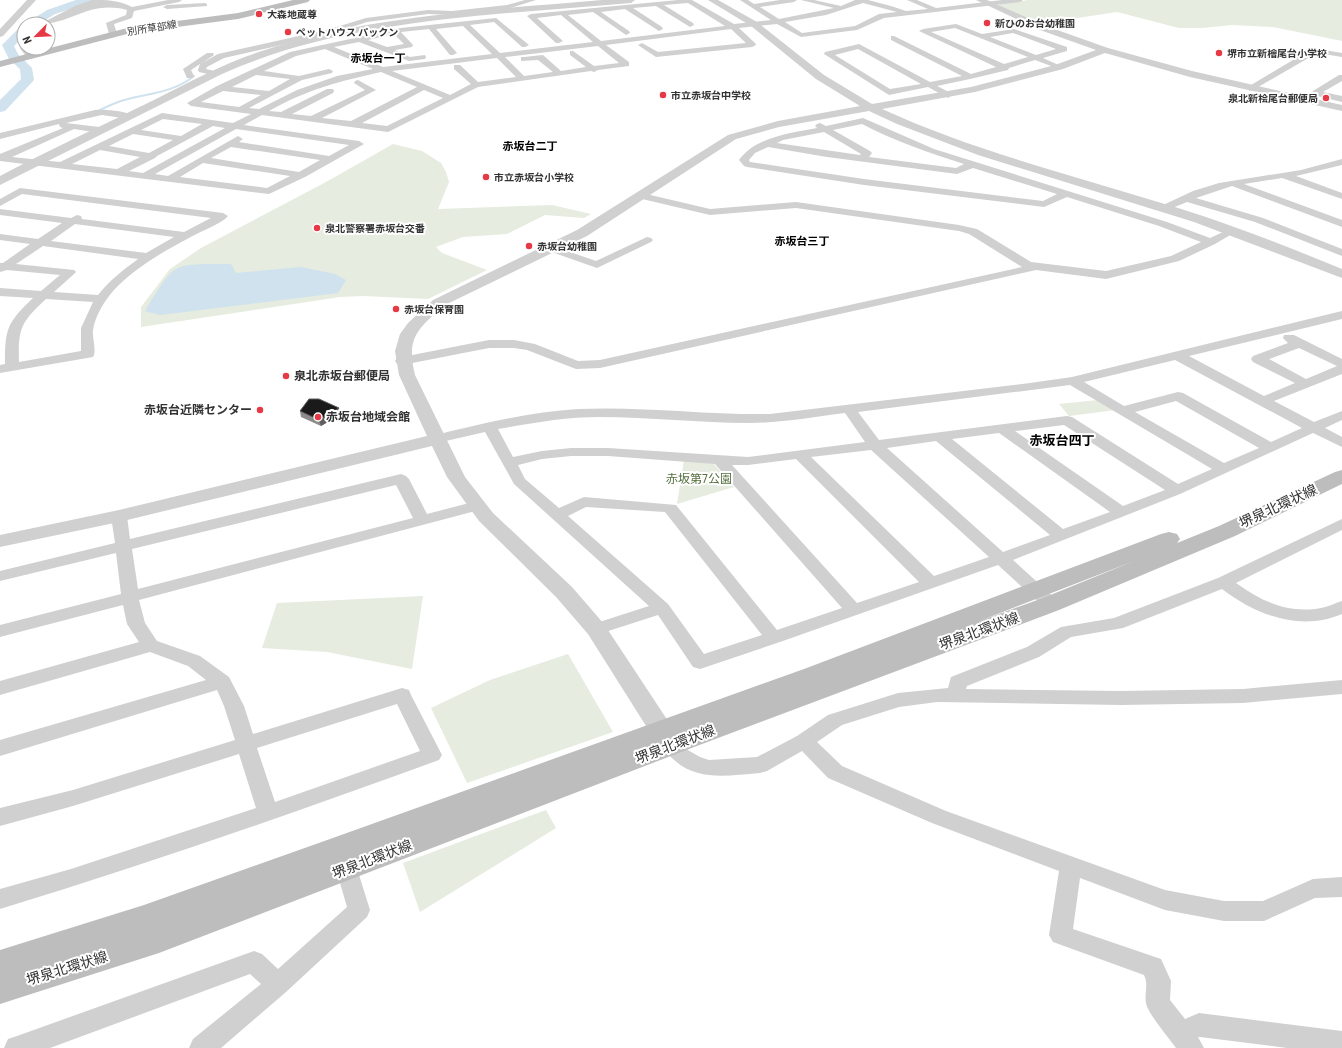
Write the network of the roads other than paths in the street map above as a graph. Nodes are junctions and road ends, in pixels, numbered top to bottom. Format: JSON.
{"nodes":[{"id":1,"x":23,"y":0,"type":"edge"},
{"id":2,"x":32,"y":0,"type":"edge"},
{"id":3,"x":99,"y":0,"type":"edge"},
{"id":4,"x":105,"y":0,"type":"edge"},
{"id":5,"x":179,"y":0,"type":"edge"},
{"id":6,"x":305,"y":0,"type":"edge"},
{"id":7,"x":533,"y":0,"type":"edge"},
{"id":8,"x":712,"y":0,"type":"edge"},
{"id":9,"x":743,"y":0,"type":"edge"},
{"id":10,"x":794,"y":0,"type":"edge"},
{"id":11,"x":804,"y":0,"type":"edge"},
{"id":12,"x":862,"y":0,"type":"edge"},
{"id":13,"x":910,"y":0,"type":"edge"},
{"id":14,"x":951,"y":0,"type":"edge"},
{"id":15,"x":1020,"y":0,"type":"edge"},
{"id":16,"x":1008,"y":1,"type":"edge"},
{"id":17,"x":985,"y":2,"type":"edge"},
{"id":18,"x":628,"y":3,"type":"edge"},
{"id":19,"x":778,"y":3,"type":"junction"},
{"id":20,"x":658,"y":4,"type":"junction"},
{"id":21,"x":205,"y":5,"type":"dead end"},
{"id":22,"x":754,"y":6,"type":"junction"},
{"id":23,"x":967,"y":6,"type":"junction"},
{"id":24,"x":146,"y":7,"type":"junction"},
{"id":25,"x":842,"y":8,"type":"junction"},
{"id":26,"x":131,"y":9,"type":"junction"},
{"id":27,"x":594,"y":10,"type":"junction"},
{"id":28,"x":937,"y":10,"type":"junction"},
{"id":29,"x":492,"y":11,"type":"junction"},
{"id":30,"x":859,"y":12,"type":"dead end"},
{"id":31,"x":562,"y":13,"type":"junction"},
{"id":32,"x":906,"y":13,"type":"junction"},
{"id":33,"x":868,"y":15,"type":"dead end"},
{"id":34,"x":813,"y":16,"type":"junction"},
{"id":35,"x":56,"y":18,"type":"edge"},
{"id":36,"x":877,"y":18,"type":"junction"},
{"id":37,"x":724,"y":21,"type":"junction"},
{"id":38,"x":780,"y":21,"type":"junction"},
{"id":39,"x":464,"y":23,"type":"junction"},
{"id":40,"x":754,"y":24,"type":"junction"},
{"id":41,"x":0,"y":25,"type":"edge"},
{"id":42,"x":690,"y":25,"type":"junction"},
{"id":43,"x":430,"y":26,"type":"junction"},
{"id":44,"x":732,"y":27,"type":"junction"},
{"id":45,"x":658,"y":29,"type":"junction"},
{"id":46,"x":396,"y":31,"type":"junction"},
{"id":47,"x":626,"y":33,"type":"junction"},
{"id":48,"x":740,"y":33,"type":"junction"},
{"id":49,"x":916,"y":33,"type":"junction"},
{"id":50,"x":0,"y":34,"type":"edge"},
{"id":51,"x":113,"y":34,"type":"junction"},
{"id":52,"x":981,"y":36,"type":"junction"},
{"id":53,"x":592,"y":37,"type":"junction"},
{"id":54,"x":309,"y":38,"type":"junction"},
{"id":55,"x":359,"y":39,"type":"junction"},
{"id":56,"x":559,"y":41,"type":"junction"},
{"id":57,"x":600,"y":43,"type":"junction"},
{"id":58,"x":56,"y":45,"type":"edge"},
{"id":59,"x":525,"y":45,"type":"junction"},
{"id":60,"x":642,"y":45,"type":"junction"},
{"id":61,"x":325,"y":46,"type":"junction"},
{"id":62,"x":490,"y":49,"type":"junction"},
{"id":63,"x":608,"y":49,"type":"junction"},
{"id":64,"x":386,"y":50,"type":"junction"},
{"id":65,"x":1106,"y":50,"type":"junction"},
{"id":66,"x":452,"y":53,"type":"junction"},
{"id":67,"x":293,"y":54,"type":"junction"},
{"id":68,"x":1342,"y":55,"type":"edge"},
{"id":69,"x":17,"y":56,"type":"edge"},
{"id":70,"x":221,"y":56,"type":"junction"},
{"id":71,"x":1037,"y":58,"type":"junction"},
{"id":72,"x":501,"y":59,"type":"junction"},
{"id":73,"x":306,"y":60,"type":"dead end"},
{"id":74,"x":4,"y":63,"type":"edge"},
{"id":75,"x":365,"y":63,"type":"junction"},
{"id":76,"x":318,"y":65,"type":"dead end"},
{"id":77,"x":352,"y":66,"type":"dead end"},
{"id":78,"x":457,"y":67,"type":"junction"},
{"id":79,"x":1059,"y":67,"type":"junction"},
{"id":80,"x":1004,"y":68,"type":"junction"},
{"id":81,"x":381,"y":70,"type":"junction"},
{"id":82,"x":594,"y":70,"type":"junction"},
{"id":83,"x":254,"y":72,"type":"junction"},
{"id":84,"x":216,"y":74,"type":"junction"},
{"id":85,"x":560,"y":74,"type":"junction"},
{"id":86,"x":395,"y":75,"type":"junction"},
{"id":87,"x":190,"y":76,"type":"dead end"},
{"id":88,"x":970,"y":77,"type":"junction"},
{"id":89,"x":1342,"y":77,"type":"edge"},
{"id":90,"x":299,"y":78,"type":"junction"},
{"id":91,"x":523,"y":79,"type":"junction"},
{"id":92,"x":358,"y":83,"type":"junction"},
{"id":93,"x":931,"y":85,"type":"junction"},
{"id":94,"x":348,"y":86,"type":"dead end"},
{"id":95,"x":476,"y":86,"type":"junction"},
{"id":96,"x":220,"y":88,"type":"junction"},
{"id":97,"x":424,"y":88,"type":"junction"},
{"id":98,"x":1250,"y":88,"type":"junction"},
{"id":99,"x":336,"y":89,"type":"dead end"},
{"id":100,"x":270,"y":93,"type":"junction"},
{"id":101,"x":948,"y":95,"type":"junction"},
{"id":102,"x":450,"y":98,"type":"junction"},
{"id":103,"x":1342,"y":99,"type":"edge"},
{"id":104,"x":871,"y":108,"type":"junction"},
{"id":105,"x":1342,"y":108,"type":"edge"},
{"id":106,"x":241,"y":109,"type":"junction"},
{"id":107,"x":261,"y":112,"type":"junction"},
{"id":108,"x":283,"y":115,"type":"junction"},
{"id":109,"x":129,"y":116,"type":"junction"},
{"id":110,"x":312,"y":119,"type":"junction"},
{"id":111,"x":807,"y":119,"type":"junction"},
{"id":112,"x":54,"y":123,"type":"junction"},
{"id":113,"x":212,"y":123,"type":"junction"},
{"id":114,"x":353,"y":124,"type":"junction"},
{"id":115,"x":74,"y":126,"type":"junction"},
{"id":116,"x":234,"y":126,"type":"junction"},
{"id":117,"x":823,"y":128,"type":"junction"},
{"id":118,"x":258,"y":129,"type":"junction"},
{"id":119,"x":99,"y":130,"type":"junction"},
{"id":120,"x":132,"y":131,"type":"junction"},
{"id":121,"x":0,"y":136,"type":"edge"},
{"id":122,"x":184,"y":139,"type":"junction"},
{"id":123,"x":767,"y":143,"type":"junction"},
{"id":124,"x":230,"y":144,"type":"junction"},
{"id":125,"x":99,"y":147,"type":"junction"},
{"id":126,"x":152,"y":156,"type":"junction"},
{"id":127,"x":0,"y":158,"type":"edge"},
{"id":128,"x":863,"y":158,"type":"junction"},
{"id":129,"x":331,"y":159,"type":"junction"},
{"id":130,"x":202,"y":160,"type":"junction"},
{"id":131,"x":1342,"y":162,"type":"edge"},
{"id":132,"x":32,"y":163,"type":"junction"},
{"id":133,"x":971,"y":165,"type":"junction"},
{"id":134,"x":60,"y":166,"type":"junction"},
{"id":135,"x":1330,"y":166,"type":"junction"},
{"id":136,"x":1342,"y":170,"type":"edge"},
{"id":137,"x":117,"y":173,"type":"junction"},
{"id":138,"x":301,"y":175,"type":"junction"},
{"id":139,"x":1284,"y":175,"type":"junction"},
{"id":140,"x":144,"y":176,"type":"junction"},
{"id":141,"x":169,"y":179,"type":"junction"},
{"id":142,"x":1016,"y":179,"type":"junction"},
{"id":143,"x":0,"y":181,"type":"edge"},
{"id":144,"x":1232,"y":183,"type":"junction"},
{"id":145,"x":1065,"y":194,"type":"junction"},
{"id":146,"x":642,"y":196,"type":"junction"},
{"id":147,"x":983,"y":196,"type":"junction"},
{"id":148,"x":1342,"y":196,"type":"edge"},
{"id":149,"x":1186,"y":198,"type":"junction"},
{"id":150,"x":101,"y":201,"type":"junction"},
{"id":151,"x":0,"y":203,"type":"edge"},
{"id":152,"x":1165,"y":208,"type":"junction"},
{"id":153,"x":0,"y":212,"type":"edge"},
{"id":154,"x":73,"y":221,"type":"junction"},
{"id":155,"x":1342,"y":224,"type":"edge"},
{"id":156,"x":1232,"y":231,"type":"junction"},
{"id":157,"x":185,"y":235,"type":"junction"},
{"id":158,"x":0,"y":237,"type":"edge"},
{"id":159,"x":647,"y":240,"type":"dead end"},
{"id":160,"x":1210,"y":242,"type":"junction"},
{"id":161,"x":40,"y":243,"type":"junction"},
{"id":162,"x":550,"y":248,"type":"junction"},
{"id":163,"x":1342,"y":253,"type":"edge"},
{"id":164,"x":148,"y":257,"type":"junction"},
{"id":165,"x":2,"y":267,"type":"edge"},
{"id":166,"x":1036,"y":267,"type":"junction"},
{"id":167,"x":1342,"y":274,"type":"edge"},
{"id":168,"x":0,"y":292,"type":"edge"},
{"id":169,"x":44,"y":295,"type":"junction"},
{"id":170,"x":101,"y":299,"type":"junction"},
{"id":171,"x":1342,"y":315,"type":"edge"},
{"id":172,"x":1322,"y":320,"type":"junction"},
{"id":173,"x":1342,"y":329,"type":"edge"},
{"id":174,"x":1275,"y":331,"type":"junction"},
{"id":175,"x":1299,"y":343,"type":"junction"},
{"id":176,"x":6,"y":349,"type":"edge"},
{"id":177,"x":1176,"y":355,"type":"junction"},
{"id":178,"x":402,"y":361,"type":"junction"},
{"id":179,"x":1342,"y":364,"type":"edge"},
{"id":180,"x":12,"y":366,"type":"junction"},
{"id":181,"x":0,"y":369,"type":"edge"},
{"id":182,"x":1342,"y":369,"type":"edge"},
{"id":183,"x":1072,"y":381,"type":"junction"},
{"id":184,"x":1306,"y":384,"type":"junction"},
{"id":185,"x":1263,"y":401,"type":"junction"},
{"id":186,"x":849,"y":409,"type":"junction"},
{"id":187,"x":1124,"y":410,"type":"junction"},
{"id":188,"x":1342,"y":416,"type":"edge"},
{"id":189,"x":490,"y":427,"type":"junction"},
{"id":190,"x":1314,"y":428,"type":"junction"},
{"id":191,"x":1003,"y":429,"type":"junction"},
{"id":192,"x":939,"y":436,"type":"junction"},
{"id":193,"x":437,"y":439,"type":"junction"},
{"id":194,"x":1342,"y":443,"type":"edge"},
{"id":195,"x":875,"y":445,"type":"junction"},
{"id":196,"x":1270,"y":448,"type":"junction"},
{"id":197,"x":799,"y":454,"type":"junction"},
{"id":198,"x":719,"y":460,"type":"junction"},
{"id":199,"x":1342,"y":460,"type":"edge"},
{"id":200,"x":509,"y":462,"type":"junction"},
{"id":201,"x":1223,"y":469,"type":"junction"},
{"id":202,"x":1342,"y":476,"type":"edge"},
{"id":203,"x":1176,"y":490,"type":"junction"},
{"id":204,"x":477,"y":506,"type":"junction"},
{"id":205,"x":1121,"y":512,"type":"junction"},
{"id":206,"x":557,"y":515,"type":"junction"},
{"id":207,"x":119,"y":516,"type":"junction"},
{"id":208,"x":422,"y":520,"type":"junction"},
{"id":209,"x":1342,"y":524,"type":"edge"},
{"id":210,"x":1060,"y":535,"type":"junction"},
{"id":211,"x":0,"y":541,"type":"edge"},
{"id":212,"x":123,"y":548,"type":"junction"},
{"id":213,"x":1000,"y":558,"type":"junction"},
{"id":214,"x":0,"y":576,"type":"edge"},
{"id":215,"x":1224,"y":582,"type":"junction"},
{"id":216,"x":931,"y":583,"type":"junction"},
{"id":217,"x":130,"y":597,"type":"junction"},
{"id":218,"x":1043,"y":598,"type":"junction"},
{"id":219,"x":1342,"y":607,"type":"edge"},
{"id":220,"x":662,"y":608,"type":"junction"},
{"id":221,"x":853,"y":610,"type":"junction"},
{"id":222,"x":596,"y":629,"type":"junction"},
{"id":223,"x":0,"y":631,"type":"edge"},
{"id":224,"x":774,"y":638,"type":"junction"},
{"id":225,"x":151,"y":645,"type":"junction"},
{"id":226,"x":222,"y":682,"type":"junction"},
{"id":227,"x":1342,"y":687,"type":"edge"},
{"id":228,"x":0,"y":688,"type":"edge"},
{"id":229,"x":956,"y":695,"type":"junction"},
{"id":230,"x":667,"y":737,"type":"junction"},
{"id":231,"x":804,"y":741,"type":"junction"},
{"id":232,"x":246,"y":744,"type":"junction"},
{"id":233,"x":0,"y":748,"type":"edge"},
{"id":234,"x":268,"y":813,"type":"junction"},
{"id":235,"x":0,"y":817,"type":"edge"},
{"id":236,"x":1071,"y":866,"type":"junction"},
{"id":237,"x":347,"y":868,"type":"junction"},
{"id":238,"x":1342,"y":887,"type":"edge"},
{"id":239,"x":0,"y":899,"type":"edge"},
{"id":240,"x":0,"y":965,"type":"edge"},
{"id":241,"x":278,"y":984,"type":"junction"},
{"id":242,"x":0,"y":989,"type":"edge"},
{"id":243,"x":1185,"y":1040,"type":"edge"},
{"id":244,"x":1311,"y":1043,"type":"edge"},
{"id":245,"x":1342,"y":1043,"type":"edge"},
{"id":246,"x":17,"y":1048,"type":"edge"},
{"id":247,"x":202,"y":1048,"type":"edge"}],
"edges":[{"from":1,"to":41,"type":"street"},
{"from":2,"to":50,"type":"street"},
{"from":3,"to":35,"type":"street"},
{"from":4,"to":26,"type":"street"},
{"from":5,"to":24,"type":"street"},
{"from":6,"to":51,"type":"main road","name":"別所草部線"},
{"from":7,"to":29,"type":"street"},
{"from":8,"to":40,"type":"street"},
{"from":9,"to":22,"type":"street"},
{"from":10,"to":19,"type":"street"},
{"from":11,"to":25,"type":"street"},
{"from":12,"to":25,"type":"street"},
{"from":12,"to":32,"type":"street"},
{"from":13,"to":28,"type":"street"},
{"from":14,"to":23,"type":"street"},
{"from":15,"to":16,"type":"street"},
{"from":16,"to":17,"type":"street"},
{"from":17,"to":23,"type":"street"},
{"from":17,"to":65,"type":"street"},
{"from":18,"to":20,"type":"street"},
{"from":18,"to":27,"type":"street"},
{"from":18,"to":29,"type":"street"},
{"from":18,"to":45,"type":"street"},
{"from":19,"to":22,"type":"street"},
{"from":19,"to":34,"type":"street"},
{"from":20,"to":37,"type":"street"},
{"from":20,"to":42,"type":"street"},
{"from":21,"to":24,"type":"street"},
{"from":22,"to":38,"type":"street"},
{"from":23,"to":28,"type":"street"},
{"from":24,"to":26,"type":"street"},
{"from":25,"to":30,"type":"street"},
{"from":25,"to":34,"type":"street"},
{"from":26,"to":51,"type":"street"},
{"from":27,"to":31,"type":"street"},
{"from":27,"to":47,"type":"street"},
{"from":28,"to":32,"type":"street"},
{"from":29,"to":54,"type":"street"},
{"from":31,"to":53,"type":"street"},
{"from":31,"to":56,"type":"street"},
{"from":32,"to":36,"type":"street"},
{"from":33,"to":36,"type":"street"},
{"from":34,"to":38,"type":"street"},
{"from":36,"to":38,"type":"street"},
{"from":37,"to":42,"type":"street"},
{"from":37,"to":44,"type":"street"},
{"from":38,"to":40,"type":"street"},
{"from":39,"to":43,"type":"street"},
{"from":39,"to":59,"type":"street"},
{"from":39,"to":62,"type":"street"},
{"from":40,"to":44,"type":"street"},
{"from":40,"to":104,"type":"street"},
{"from":42,"to":45,"type":"street"},
{"from":43,"to":46,"type":"street"},
{"from":43,"to":66,"type":"street"},
{"from":44,"to":48,"type":"street"},
{"from":44,"to":57,"type":"street"},
{"from":45,"to":47,"type":"street"},
{"from":46,"to":55,"type":"street"},
{"from":46,"to":64,"type":"street"},
{"from":47,"to":53,"type":"street"},
{"from":48,"to":60,"type":"street"},
{"from":48,"to":60,"type":"street"},
{"from":49,"to":52,"type":"street"},
{"from":49,"to":80,"type":"street"},
{"from":49,"to":88,"type":"street"},
{"from":51,"to":58,"type":"main road","name":"別所草部線"},
{"from":52,"to":71,"type":"street"},
{"from":52,"to":71,"type":"street"},
{"from":53,"to":56,"type":"street"},
{"from":53,"to":57,"type":"street"},
{"from":54,"to":61,"type":"street"},
{"from":54,"to":70,"type":"street"},
{"from":54,"to":84,"type":"street"},
{"from":55,"to":61,"type":"street"},
{"from":55,"to":64,"type":"street"},
{"from":56,"to":59,"type":"street"},
{"from":57,"to":63,"type":"street"},
{"from":57,"to":72,"type":"street"},
{"from":59,"to":62,"type":"street"},
{"from":60,"to":63,"type":"street"},
{"from":61,"to":67,"type":"street"},
{"from":61,"to":75,"type":"street"},
{"from":62,"to":66,"type":"street"},
{"from":62,"to":72,"type":"street"},
{"from":63,"to":82,"type":"street"},
{"from":63,"to":82,"type":"street"},
{"from":64,"to":66,"type":"street"},
{"from":65,"to":79,"type":"street"},
{"from":65,"to":98,"type":"street"},
{"from":67,"to":73,"type":"street"},
{"from":67,"to":83,"type":"street"},
{"from":68,"to":98,"type":"street"},
{"from":69,"to":74,"type":"main road","name":"別所草部線"},
{"from":70,"to":84,"type":"street"},
{"from":70,"to":87,"type":"street"},
{"from":71,"to":79,"type":"street"},
{"from":71,"to":80,"type":"street"},
{"from":72,"to":78,"type":"street"},
{"from":72,"to":81,"type":"street"},
{"from":72,"to":85,"type":"street"},
{"from":72,"to":91,"type":"street"},
{"from":75,"to":77,"type":"street"},
{"from":75,"to":81,"type":"street"},
{"from":76,"to":90,"type":"street"},
{"from":78,"to":86,"type":"street"},
{"from":78,"to":95,"type":"street"},
{"from":79,"to":101,"type":"street"},
{"from":80,"to":88,"type":"street"},
{"from":81,"to":86,"type":"street"},
{"from":81,"to":107,"type":"street"},
{"from":82,"to":85,"type":"street"},
{"from":83,"to":90,"type":"street"},
{"from":83,"to":96,"type":"street"},
{"from":84,"to":109,"type":"street"},
{"from":85,"to":91,"type":"street"},
{"from":86,"to":92,"type":"street"},
{"from":86,"to":97,"type":"street"},
{"from":88,"to":93,"type":"street"},
{"from":89,"to":103,"type":"street"},
{"from":90,"to":100,"type":"street"},
{"from":91,"to":95,"type":"street"},
{"from":92,"to":94,"type":"street"},
{"from":92,"to":110,"type":"street"},
{"from":93,"to":93,"type":"street"},
{"from":93,"to":101,"type":"street"},
{"from":95,"to":102,"type":"street"},
{"from":96,"to":100,"type":"street"},
{"from":96,"to":106,"type":"street"},
{"from":97,"to":102,"type":"street"},
{"from":97,"to":114,"type":"street"},
{"from":98,"to":105,"type":"street"},
{"from":99,"to":108,"type":"street"},
{"from":100,"to":106,"type":"street"},
{"from":101,"to":104,"type":"street"},
{"from":102,"to":114,"type":"street"},
{"from":104,"to":111,"type":"street"},
{"from":104,"to":152,"type":"street"},
{"from":106,"to":107,"type":"street"},
{"from":107,"to":108,"type":"street"},
{"from":107,"to":116,"type":"street"},
{"from":108,"to":110,"type":"street"},
{"from":109,"to":112,"type":"street"},
{"from":109,"to":119,"type":"street"},
{"from":110,"to":114,"type":"street"},
{"from":111,"to":117,"type":"street"},
{"from":111,"to":146,"type":"street"},
{"from":112,"to":115,"type":"street"},
{"from":112,"to":121,"type":"street"},
{"from":113,"to":116,"type":"street"},
{"from":113,"to":120,"type":"street"},
{"from":113,"to":122,"type":"street"},
{"from":115,"to":119,"type":"street"},
{"from":115,"to":127,"type":"street"},
{"from":116,"to":118,"type":"street"},
{"from":116,"to":140,"type":"street"},
{"from":117,"to":123,"type":"street"},
{"from":117,"to":128,"type":"street"},
{"from":117,"to":133,"type":"street"},
{"from":118,"to":124,"type":"street"},
{"from":118,"to":129,"type":"street"},
{"from":119,"to":132,"type":"street"},
{"from":120,"to":122,"type":"street"},
{"from":120,"to":125,"type":"street"},
{"from":122,"to":126,"type":"street"},
{"from":123,"to":128,"type":"street"},
{"from":123,"to":147,"type":"street"},
{"from":124,"to":129,"type":"street"},
{"from":124,"to":130,"type":"street"},
{"from":125,"to":126,"type":"street"},
{"from":125,"to":134,"type":"street"},
{"from":126,"to":137,"type":"street"},
{"from":127,"to":132,"type":"street"},
{"from":128,"to":133,"type":"street"},
{"from":129,"to":138,"type":"street"},
{"from":130,"to":138,"type":"street"},
{"from":130,"to":141,"type":"street"},
{"from":131,"to":135,"type":"street"},
{"from":132,"to":134,"type":"street"},
{"from":132,"to":143,"type":"street"},
{"from":133,"to":142,"type":"street"},
{"from":134,"to":137,"type":"street"},
{"from":135,"to":136,"type":"street"},
{"from":135,"to":139,"type":"street"},
{"from":137,"to":140,"type":"street"},
{"from":138,"to":141,"type":"street"},
{"from":139,"to":144,"type":"street"},
{"from":139,"to":148,"type":"street"},
{"from":140,"to":141,"type":"street"},
{"from":142,"to":145,"type":"street"},
{"from":142,"to":147,"type":"street"},
{"from":144,"to":149,"type":"street"},
{"from":144,"to":155,"type":"street"},
{"from":145,"to":147,"type":"street"},
{"from":145,"to":160,"type":"street"},
{"from":146,"to":162,"type":"street"},
{"from":146,"to":166,"type":"street"},
{"from":149,"to":152,"type":"street"},
{"from":149,"to":163,"type":"street"},
{"from":150,"to":151,"type":"street"},
{"from":150,"to":154,"type":"street"},
{"from":150,"to":157,"type":"street"},
{"from":152,"to":156,"type":"street"},
{"from":153,"to":154,"type":"street"},
{"from":154,"to":157,"type":"street"},
{"from":154,"to":161,"type":"street"},
{"from":156,"to":160,"type":"street"},
{"from":156,"to":167,"type":"street"},
{"from":157,"to":164,"type":"street"},
{"from":158,"to":161,"type":"street"},
{"from":159,"to":162,"type":"street"},
{"from":160,"to":166,"type":"street"},
{"from":161,"to":164,"type":"street"},
{"from":161,"to":165,"type":"street"},
{"from":162,"to":178,"type":"street"},
{"from":164,"to":170,"type":"street"},
{"from":165,"to":169,"type":"street"},
{"from":166,"to":178,"type":"street"},
{"from":168,"to":169,"type":"street"},
{"from":169,"to":170,"type":"street"},
{"from":169,"to":176,"type":"street"},
{"from":170,"to":180,"type":"street"},
{"from":171,"to":172,"type":"street"},
{"from":172,"to":173,"type":"street"},
{"from":172,"to":174,"type":"street"},
{"from":174,"to":175,"type":"street"},
{"from":174,"to":177,"type":"street"},
{"from":175,"to":179,"type":"street"},
{"from":175,"to":184,"type":"street"},
{"from":176,"to":180,"type":"street"},
{"from":177,"to":183,"type":"street"},
{"from":177,"to":185,"type":"street"},
{"from":178,"to":193,"type":"street"},
{"from":180,"to":181,"type":"street"},
{"from":182,"to":184,"type":"street"},
{"from":183,"to":186,"type":"street"},
{"from":183,"to":187,"type":"street"},
{"from":184,"to":185,"type":"street"},
{"from":185,"to":190,"type":"street"},
{"from":186,"to":189,"type":"street"},
{"from":186,"to":195,"type":"street"},
{"from":187,"to":196,"type":"street"},
{"from":187,"to":201,"type":"street"},
{"from":188,"to":190,"type":"street"},
{"from":189,"to":193,"type":"street"},
{"from":189,"to":200,"type":"street"},
{"from":190,"to":194,"type":"street"},
{"from":190,"to":196,"type":"street"},
{"from":191,"to":192,"type":"street"},
{"from":191,"to":203,"type":"street"},
{"from":191,"to":205,"type":"street"},
{"from":192,"to":195,"type":"street"},
{"from":192,"to":210,"type":"street"},
{"from":193,"to":204,"type":"street"},
{"from":193,"to":207,"type":"street"},
{"from":195,"to":197,"type":"street"},
{"from":195,"to":213,"type":"street"},
{"from":196,"to":201,"type":"street"},
{"from":197,"to":198,"type":"street"},
{"from":197,"to":216,"type":"street"},
{"from":198,"to":200,"type":"street"},
{"from":198,"to":221,"type":"street"},
{"from":199,"to":218,"type":"main road","name":"堺泉北環状線"},
{"from":200,"to":206,"type":"street"},
{"from":201,"to":203,"type":"street"},
{"from":202,"to":218,"type":"main road","name":"堺泉北環状線"},
{"from":203,"to":205,"type":"street"},
{"from":204,"to":208,"type":"street"},
{"from":204,"to":222,"type":"street"},
{"from":205,"to":210,"type":"street"},
{"from":206,"to":220,"type":"street"},
{"from":206,"to":224,"type":"street"},
{"from":207,"to":211,"type":"street"},
{"from":207,"to":212,"type":"street"},
{"from":208,"to":212,"type":"street"},
{"from":208,"to":217,"type":"street"},
{"from":209,"to":215,"type":"street"},
{"from":210,"to":213,"type":"street"},
{"from":212,"to":214,"type":"street"},
{"from":212,"to":217,"type":"street"},
{"from":213,"to":216,"type":"street"},
{"from":213,"to":218,"type":"street"},
{"from":215,"to":219,"type":"street"},
{"from":215,"to":229,"type":"street"},
{"from":216,"to":221,"type":"street"},
{"from":217,"to":223,"type":"street"},
{"from":217,"to":225,"type":"street"},
{"from":218,"to":230,"type":"main road","name":"堺泉北環状線"},
{"from":220,"to":222,"type":"street"},
{"from":220,"to":224,"type":"street"},
{"from":221,"to":224,"type":"street"},
{"from":222,"to":230,"type":"street"},
{"from":225,"to":226,"type":"street"},
{"from":225,"to":228,"type":"street"},
{"from":226,"to":232,"type":"street"},
{"from":226,"to":233,"type":"street"},
{"from":227,"to":229,"type":"street"},
{"from":229,"to":231,"type":"street"},
{"from":230,"to":231,"type":"street"},
{"from":230,"to":237,"type":"main road","name":"堺泉北環状線"},
{"from":230,"to":240,"type":"main road","name":"堺泉北環状線"},
{"from":231,"to":236,"type":"street"},
{"from":232,"to":234,"type":"street"},
{"from":232,"to":234,"type":"street"},
{"from":232,"to":235,"type":"street"},
{"from":234,"to":239,"type":"street"},
{"from":236,"to":238,"type":"street"},
{"from":236,"to":243,"type":"street"},
{"from":237,"to":241,"type":"street"},
{"from":237,"to":242,"type":"main road","name":"堺泉北環状線"},
{"from":241,"to":246,"type":"street"},
{"from":241,"to":247,"type":"street"},
{"from":243,"to":244,"type":"street"},
{"from":244,"to":245,"type":"street"}]}
